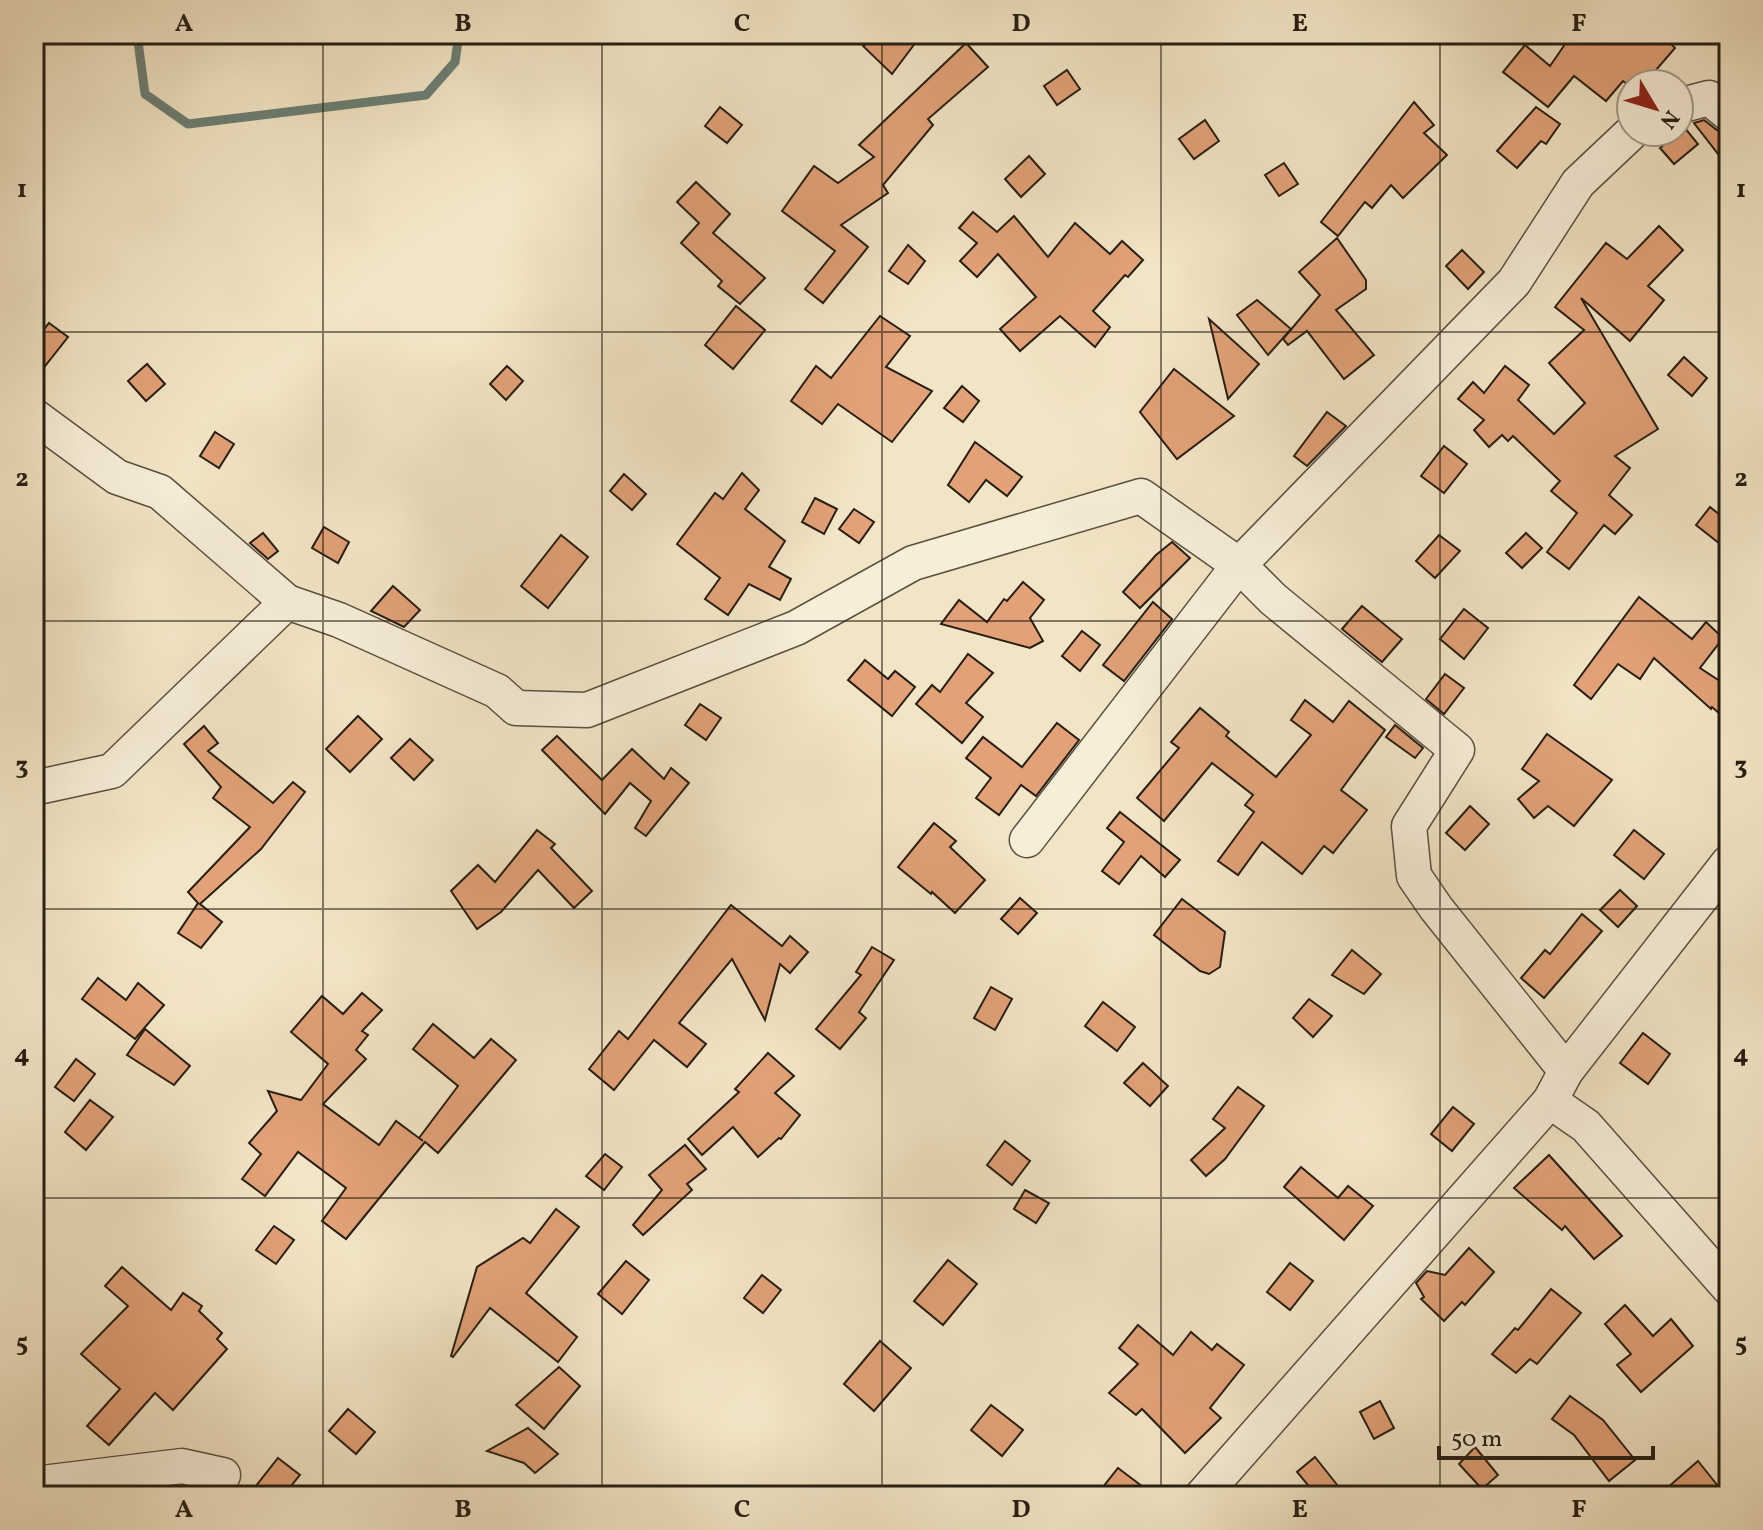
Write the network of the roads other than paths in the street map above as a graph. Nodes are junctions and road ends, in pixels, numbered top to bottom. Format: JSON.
{"nodes":[{"id":1,"x":1695,"y":102,"type":"edge"},
{"id":2,"x":1729,"y":114,"type":"edge"},
{"id":3,"x":1615,"y":148,"type":"edge"},
{"id":4,"x":34,"y":416,"type":"edge"},
{"id":5,"x":1239,"y":565,"type":"junction"},
{"id":6,"x":287,"y":602,"type":"junction"},
{"id":7,"x":34,"y":788,"type":"edge"},
{"id":8,"x":1027,"y":840,"type":"dead end"},
{"id":9,"x":1729,"y":862,"type":"edge"},
{"id":10,"x":1558,"y":1086,"type":"junction"},
{"id":11,"x":1729,"y":1288,"type":"edge"},
{"id":12,"x":34,"y":1484,"type":"edge"},
{"id":13,"x":212,"y":1496,"type":"edge"},
{"id":14,"x":1202,"y":1496,"type":"edge"}],
"edges":[{"from":1,"to":2,"type":"street"},
{"from":3,"to":5,"type":"street"},
{"from":4,"to":6,"type":"street"},
{"from":5,"to":6,"type":"street"},
{"from":5,"to":8,"type":"street"},
{"from":5,"to":10,"type":"street"},
{"from":6,"to":7,"type":"street"},
{"from":9,"to":10,"type":"street"},
{"from":10,"to":11,"type":"street"},
{"from":10,"to":14,"type":"street"},
{"from":12,"to":13,"type":"street"}]}
